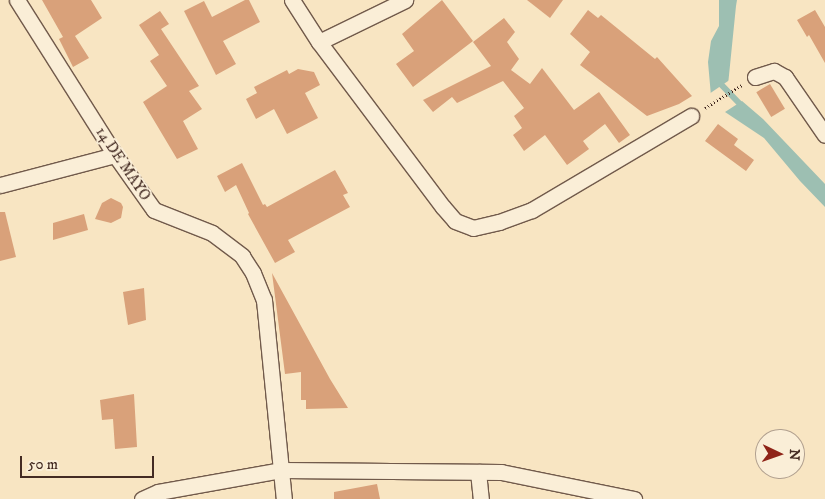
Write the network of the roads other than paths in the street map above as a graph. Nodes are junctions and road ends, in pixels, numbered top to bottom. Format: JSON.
{"nodes":[{"id":1,"x":17,"y":0,"type":"edge"},
{"id":2,"x":292,"y":0,"type":"edge"},
{"id":3,"x":405,"y":0,"type":"edge"},
{"id":4,"x":319,"y":42,"type":"junction"},
{"id":5,"x":755,"y":77,"type":"road end"},
{"id":6,"x":691,"y":116,"type":"road end"},
{"id":7,"x":825,"y":136,"type":"edge"},
{"id":8,"x":115,"y":155,"type":"junction"},
{"id":9,"x":0,"y":185,"type":"edge"},
{"id":10,"x":282,"y":470,"type":"junction"},
{"id":11,"x":478,"y":472,"type":"junction"},
{"id":12,"x":142,"y":499,"type":"edge"},
{"id":13,"x":284,"y":499,"type":"edge"},
{"id":14,"x":481,"y":499,"type":"edge"},
{"id":15,"x":634,"y":499,"type":"edge"}],
"edges":[{"from":1,"to":8,"type":"street","name":"14 DE MAYO"},
{"from":2,"to":4,"type":"street"},
{"from":3,"to":4,"type":"street"},
{"from":4,"to":6,"type":"street"},
{"from":5,"to":7,"type":"street"},
{"from":8,"to":9,"type":"street"},
{"from":8,"to":10,"type":"street","name":"14 DE MAYO"},
{"from":10,"to":11,"type":"street"},
{"from":10,"to":12,"type":"street"},
{"from":10,"to":13,"type":"street","name":"14 DE MAYO"},
{"from":11,"to":14,"type":"street"},
{"from":11,"to":15,"type":"street"}]}
